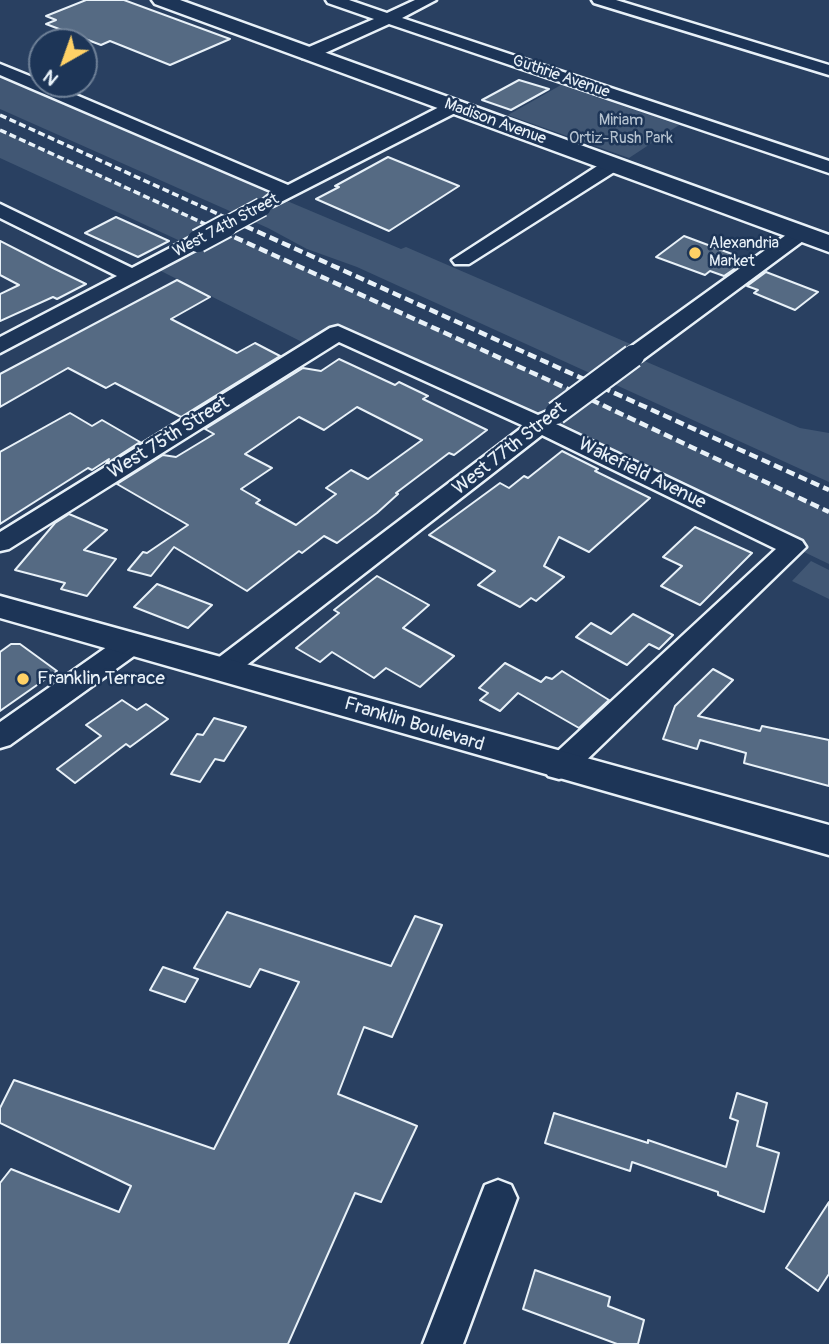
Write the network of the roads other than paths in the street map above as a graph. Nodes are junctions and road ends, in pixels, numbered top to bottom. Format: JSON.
{"nodes":[{"id":1,"x":162,"y":0,"type":"edge"},
{"id":2,"x":334,"y":0,"type":"edge"},
{"id":3,"x":428,"y":0,"type":"edge"},
{"id":4,"x":600,"y":0,"type":"edge"},
{"id":5,"x":388,"y":18,"type":"junction"},
{"id":6,"x":308,"y":54,"type":"junction"},
{"id":7,"x":0,"y":68,"type":"edge"},
{"id":8,"x":829,"y":70,"type":"edge"},
{"id":9,"x":453,"y":107,"type":"junction"},
{"id":10,"x":612,"y":165,"type":"junction"},
{"id":11,"x":829,"y":167,"type":"edge"},
{"id":12,"x":289,"y":192,"type":"junction"},
{"id":13,"x":0,"y":210,"type":"edge"},
{"id":14,"x":800,"y":234,"type":"junction"},
{"id":15,"x":829,"y":244,"type":"edge"},
{"id":16,"x":462,"y":260,"type":"dead end"},
{"id":17,"x":133,"y":276,"type":"junction"},
{"id":18,"x":338,"y":333,"type":"joint"},
{"id":19,"x":0,"y":346,"type":"edge"},
{"id":20,"x":548,"y":419,"type":"junction"},
{"id":21,"x":0,"y":543,"type":"edge"},
{"id":22,"x":0,"y":607,"type":"edge"},
{"id":23,"x":131,"y":644,"type":"junction"},
{"id":24,"x":224,"y":668,"type":"junction"},
{"id":25,"x":0,"y":737,"type":"edge"},
{"id":26,"x":559,"y":768,"type":"junction"},
{"id":27,"x":829,"y":840,"type":"edge"},
{"id":28,"x":498,"y":1198,"type":"dead end"},
{"id":29,"x":443,"y":1344,"type":"edge"}],
"edges":[{"from":1,"to":6,"type":"street","name":"Madison Avenue"},
{"from":2,"to":5,"type":"street","name":"Guthrie Avenue"},
{"from":3,"to":5,"type":"street"},
{"from":4,"to":8,"type":"street"},
{"from":5,"to":6,"type":"street"},
{"from":5,"to":11,"type":"street","name":"Guthrie Avenue"},
{"from":6,"to":9,"type":"street","name":"Madison Avenue"},
{"from":7,"to":12,"type":"street"},
{"from":9,"to":10,"type":"street","name":"Madison Avenue"},
{"from":9,"to":12,"type":"street","name":"West 74th Street"},
{"from":10,"to":14,"type":"street","name":"Madison Avenue"},
{"from":10,"to":16,"type":"street"},
{"from":12,"to":17,"type":"street","name":"West 74th Street","bridge":true},
{"from":13,"to":17,"type":"street"},
{"from":14,"to":15,"type":"street","name":"Madison Avenue"},
{"from":14,"to":20,"type":"street","name":"West 77th Street","bridge":true},
{"from":17,"to":19,"type":"street","name":"West 74th Street"},
{"from":18,"to":20,"type":"street","name":"Wakefield Avenue"},
{"from":18,"to":21,"type":"street","name":"West 75th Street"},
{"from":20,"to":24,"type":"street","name":"West 77th Street"},
{"from":20,"to":26,"type":"street","name":"Wakefield Avenue"},
{"from":22,"to":23,"type":"street","name":"Franklin Boulevard"},
{"from":23,"to":24,"type":"street","name":"Franklin Boulevard"},
{"from":23,"to":25,"type":"street"},
{"from":24,"to":26,"type":"street","name":"Franklin Boulevard"},
{"from":26,"to":27,"type":"street","name":"Franklin Boulevard"},
{"from":28,"to":29,"type":"street"}]}
